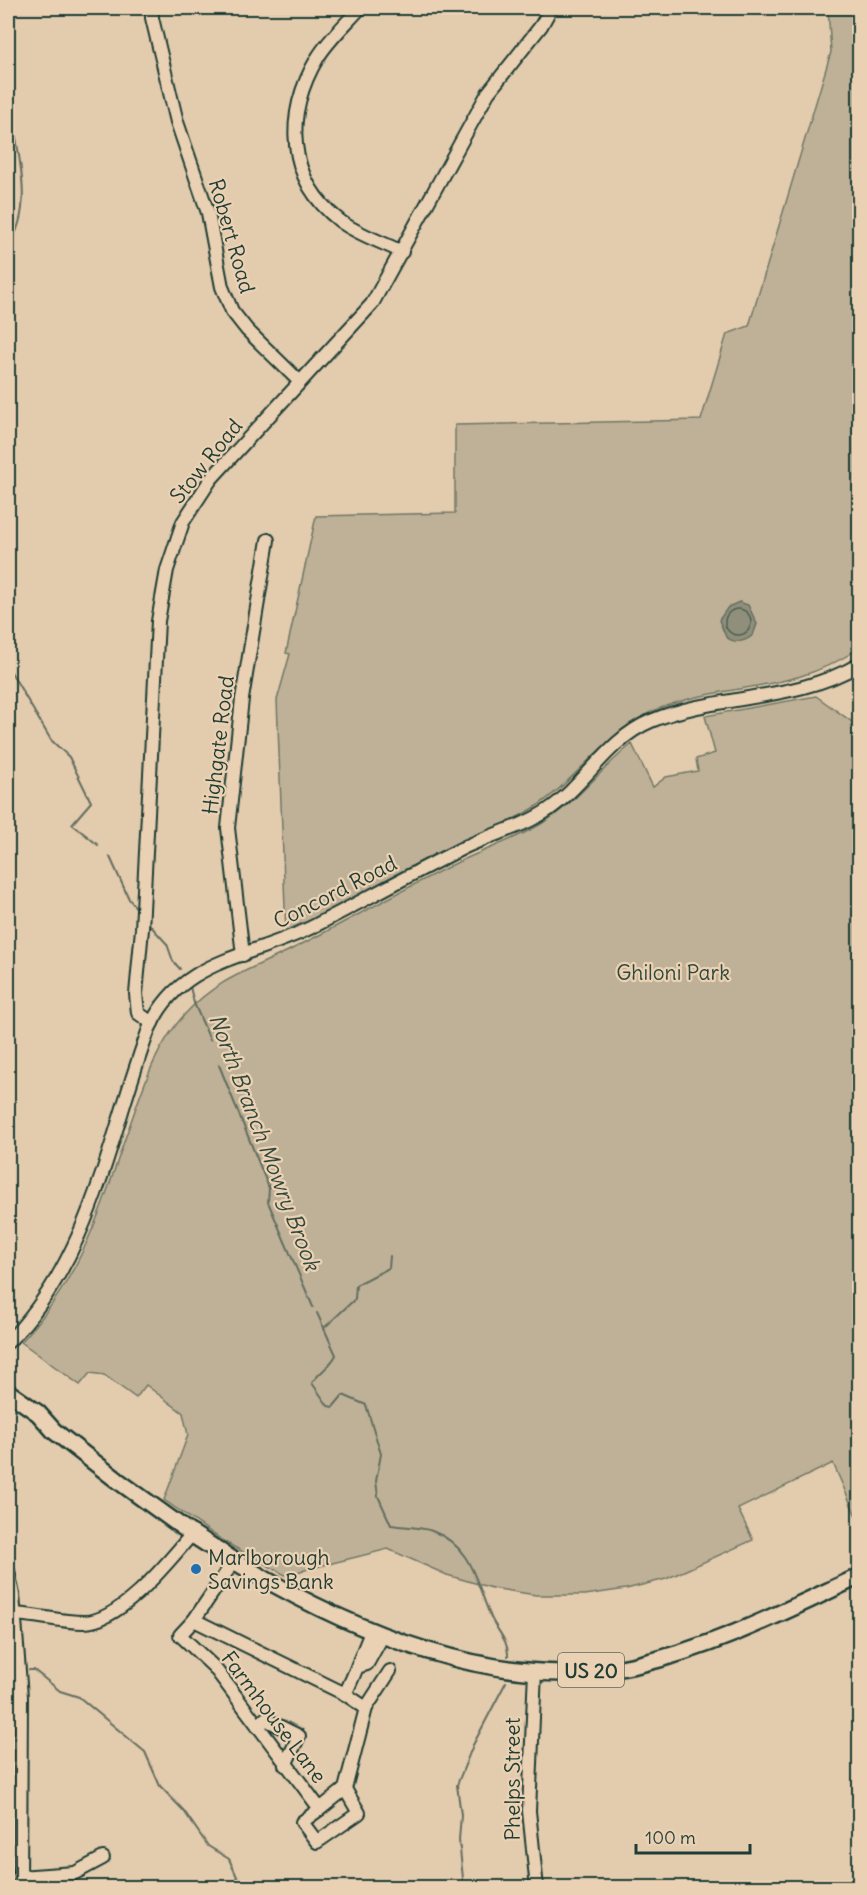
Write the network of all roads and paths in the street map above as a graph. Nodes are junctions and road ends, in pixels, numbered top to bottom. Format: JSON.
{"nodes":[{"id":1,"x":152,"y":8,"type":"edge"},
{"id":2,"x":360,"y":8,"type":"edge"},
{"id":3,"x":551,"y":8,"type":"edge"},
{"id":4,"x":402,"y":252,"type":"junction"},
{"id":5,"x":300,"y":382,"type":"junction"},
{"id":6,"x":268,"y":540,"type":"dead end"},
{"id":7,"x":860,"y":664,"type":"edge"},
{"id":8,"x":243,"y":955,"type":"junction"},
{"id":9,"x":152,"y":1023,"type":"junction"},
{"id":10,"x":8,"y":1342,"type":"edge"},
{"id":11,"x":8,"y":1392,"type":"edge"},
{"id":12,"x":8,"y":1403,"type":"edge"},
{"id":13,"x":54,"y":1431,"type":"junction"},
{"id":14,"x":192,"y":1534,"type":"junction"},
{"id":15,"x":234,"y":1561,"type":"junction"},
{"id":16,"x":8,"y":1570,"type":"edge"},
{"id":17,"x":860,"y":1576,"type":"edge"},
{"id":18,"x":14,"y":1614,"type":"junction"},
{"id":19,"x":194,"y":1620,"type":"junction"},
{"id":20,"x":377,"y":1632,"type":"junction"},
{"id":21,"x":390,"y":1671,"type":"dead end"},
{"id":22,"x":535,"y":1671,"type":"junction"},
{"id":23,"x":345,"y":1694,"type":"junction"},
{"id":24,"x":366,"y":1708,"type":"junction"},
{"id":25,"x":258,"y":1727,"type":"junction"},
{"id":26,"x":285,"y":1765,"type":"junction"},
{"id":27,"x":345,"y":1790,"type":"junction"},
{"id":28,"x":320,"y":1809,"type":"junction"},
{"id":29,"x":103,"y":1858,"type":"dead end"},
{"id":30,"x":19,"y":1882,"type":"edge"},
{"id":31,"x":537,"y":1887,"type":"edge"}],
"edges":[{"from":1,"to":5,"type":"street","name":"Robert Road"},
{"from":2,"to":4,"type":"street"},
{"from":3,"to":4,"type":"street","name":"Stow Road"},
{"from":4,"to":5,"type":"street","name":"Stow Road"},
{"from":5,"to":9,"type":"street","name":"Stow Road"},
{"from":6,"to":8,"type":"street","name":"Highgate Road"},
{"from":7,"to":8,"type":"street","name":"Concord Road"},
{"from":8,"to":9,"type":"street","name":"Concord Road"},
{"from":9,"to":10,"type":"street","name":"Concord Road"},
{"from":11,"to":13,"type":"main road","number":"US 20"},
{"from":12,"to":13,"type":"main road","number":"US 20"},
{"from":13,"to":14,"type":"main road","number":"US 20"},
{"from":14,"to":15,"type":"highway","number":"US 20"},
{"from":14,"to":18,"type":"street"},
{"from":15,"to":19,"type":"street"},
{"from":15,"to":20,"type":"main road","number":"US 20"},
{"from":16,"to":18,"type":"street"},
{"from":17,"to":22,"type":"main road","number":"US 20"},
{"from":18,"to":30,"type":"street"},
{"from":19,"to":23,"type":"street","name":"Farmhouse Lane"},
{"from":19,"to":25,"type":"street","name":"Farmhouse Lane"},
{"from":20,"to":22,"type":"main road","number":"US 20"},
{"from":20,"to":23,"type":"street"},
{"from":21,"to":24,"type":"street","name":"Farmhouse Lane"},
{"from":22,"to":31,"type":"street","name":"Phelps Street"},
{"from":23,"to":24,"type":"street","name":"Farmhouse Lane"},
{"from":24,"to":27,"type":"street","name":"Farmhouse Lane"},
{"from":25,"to":26,"type":"street","name":"Farmhouse Lane"},
{"from":25,"to":26,"type":"street"},
{"from":26,"to":28,"type":"street","name":"Farmhouse Lane"},
{"from":27,"to":28,"type":"street"},
{"from":27,"to":28,"type":"street","name":"Farmhouse Lane"},
{"from":29,"to":30,"type":"street"}]}
